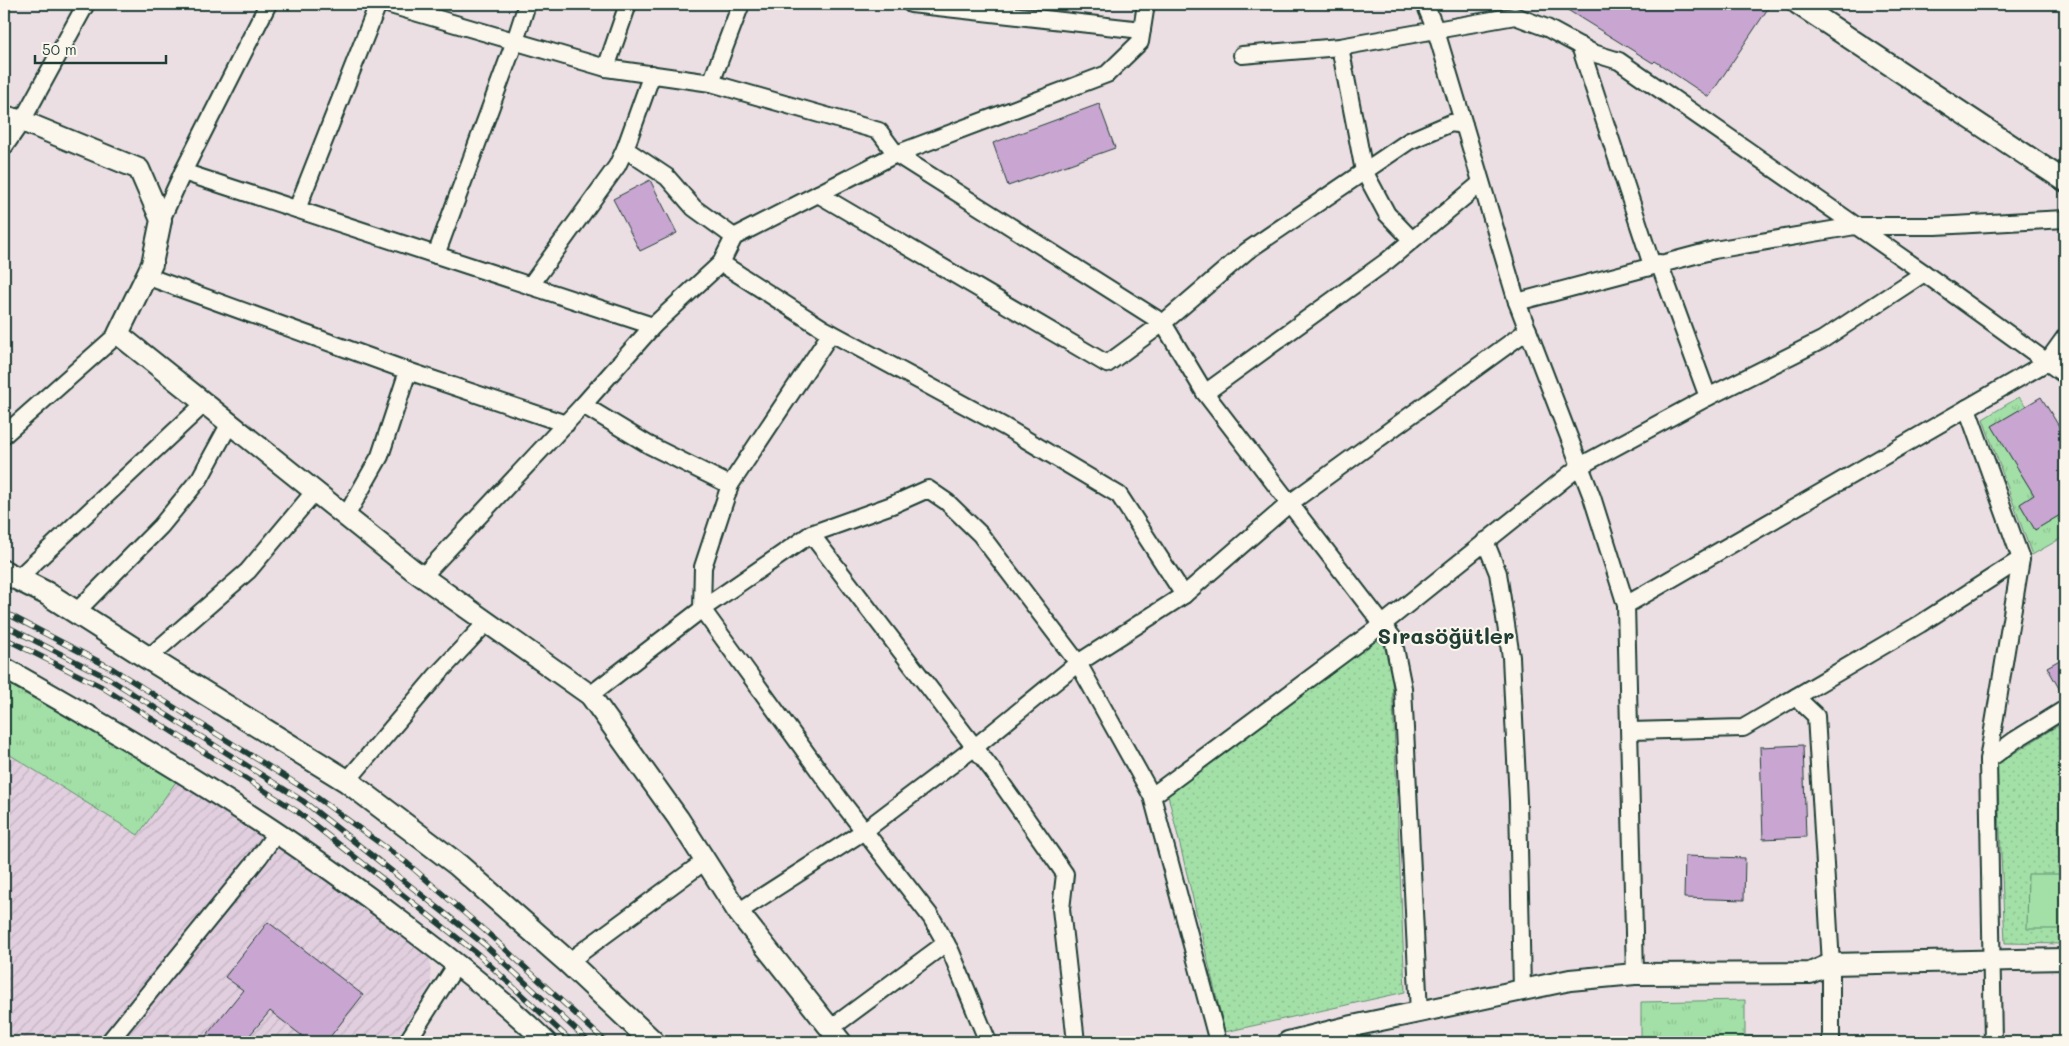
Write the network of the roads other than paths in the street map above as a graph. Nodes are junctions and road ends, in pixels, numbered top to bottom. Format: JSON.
{"nodes":[{"id":1,"x":86,"y":4,"type":"edge"},
{"id":2,"x":268,"y":4,"type":"edge"},
{"id":3,"x":378,"y":4,"type":"edge"},
{"id":4,"x":387,"y":4,"type":"edge"},
{"id":5,"x":527,"y":4,"type":"edge"},
{"id":6,"x":628,"y":4,"type":"edge"},
{"id":7,"x":741,"y":4,"type":"edge"},
{"id":8,"x":911,"y":4,"type":"edge"},
{"id":9,"x":1146,"y":4,"type":"edge"},
{"id":10,"x":1425,"y":4,"type":"edge"},
{"id":11,"x":1798,"y":4,"type":"edge"},
{"id":12,"x":1142,"y":30,"type":"junction"},
{"id":13,"x":1436,"y":31,"type":"junction"},
{"id":14,"x":515,"y":41,"type":"junction"},
{"id":15,"x":1580,"y":46,"type":"junction"},
{"id":16,"x":1340,"y":47,"type":"junction"},
{"id":17,"x":1242,"y":54,"type":"dead end"},
{"id":18,"x":606,"y":68,"type":"junction"},
{"id":19,"x":652,"y":74,"type":"junction"},
{"id":20,"x":711,"y":83,"type":"junction"},
{"id":21,"x":13,"y":119,"type":"edge"},
{"id":22,"x":1464,"y":125,"type":"junction"},
{"id":23,"x":4,"y":147,"type":"edge"},
{"id":24,"x":625,"y":149,"type":"junction"},
{"id":25,"x":896,"y":154,"type":"junction"},
{"id":26,"x":1364,"y":171,"type":"junction"},
{"id":27,"x":183,"y":172,"type":"junction"},
{"id":28,"x":2065,"y":181,"type":"edge"},
{"id":29,"x":1482,"y":183,"type":"junction"},
{"id":30,"x":818,"y":194,"type":"junction"},
{"id":31,"x":297,"y":209,"type":"junction"},
{"id":32,"x":2065,"y":219,"type":"edge"},
{"id":33,"x":161,"y":220,"type":"junction"},
{"id":34,"x":1855,"y":226,"type":"junction"},
{"id":35,"x":734,"y":237,"type":"junction"},
{"id":36,"x":1412,"y":240,"type":"junction"},
{"id":37,"x":436,"y":255,"type":"junction"},
{"id":38,"x":720,"y":263,"type":"junction"},
{"id":39,"x":1656,"y":264,"type":"junction"},
{"id":40,"x":1924,"y":273,"type":"junction"},
{"id":41,"x":146,"y":276,"type":"junction"},
{"id":42,"x":530,"y":286,"type":"junction"},
{"id":43,"x":1517,"y":302,"type":"junction"},
{"id":44,"x":1163,"y":323,"type":"junction"},
{"id":45,"x":653,"y":326,"type":"junction"},
{"id":46,"x":1528,"y":330,"type":"junction"},
{"id":47,"x":831,"y":333,"type":"junction"},
{"id":48,"x":118,"y":334,"type":"junction"},
{"id":49,"x":2065,"y":337,"type":"edge"},
{"id":50,"x":2047,"y":362,"type":"junction"},
{"id":51,"x":408,"y":371,"type":"junction"},
{"id":52,"x":2065,"y":375,"type":"edge"},
{"id":53,"x":1205,"y":393,"type":"junction"},
{"id":54,"x":1708,"y":397,"type":"junction"},
{"id":55,"x":205,"y":403,"type":"junction"},
{"id":56,"x":583,"y":405,"type":"junction"},
{"id":57,"x":1967,"y":408,"type":"junction"},
{"id":58,"x":230,"y":423,"type":"junction"},
{"id":59,"x":566,"y":424,"type":"junction"},
{"id":60,"x":4,"y":435,"type":"edge"},
{"id":61,"x":1580,"y":466,"type":"junction"},
{"id":62,"x":730,"y":485,"type":"junction"},
{"id":63,"x":315,"y":491,"type":"junction"},
{"id":64,"x":1290,"y":503,"type":"junction"},
{"id":65,"x":346,"y":516,"type":"junction"},
{"id":66,"x":811,"y":534,"type":"junction"},
{"id":67,"x":1485,"y":541,"type":"junction"},
{"id":68,"x":2021,"y":559,"type":"junction"},
{"id":69,"x":10,"y":575,"type":"edge"},
{"id":70,"x":423,"y":576,"type":"junction"},
{"id":71,"x":1184,"y":595,"type":"junction"},
{"id":72,"x":1626,"y":605,"type":"junction"},
{"id":73,"x":702,"y":609,"type":"junction"},
{"id":74,"x":76,"y":612,"type":"junction"},
{"id":75,"x":487,"y":622,"type":"junction"},
{"id":76,"x":1382,"y":624,"type":"junction"},
{"id":77,"x":148,"y":658,"type":"junction"},
{"id":78,"x":1078,"y":663,"type":"junction"},
{"id":79,"x":4,"y":668,"type":"edge"},
{"id":80,"x":590,"y":695,"type":"junction"},
{"id":81,"x":1796,"y":697,"type":"junction"},
{"id":82,"x":2065,"y":709,"type":"edge"},
{"id":83,"x":1630,"y":731,"type":"junction"},
{"id":84,"x":975,"y":747,"type":"junction"},
{"id":85,"x":1988,"y":760,"type":"junction"},
{"id":86,"x":347,"y":781,"type":"junction"},
{"id":87,"x":1152,"y":796,"type":"junction"},
{"id":88,"x":864,"y":831,"type":"junction"},
{"id":89,"x":277,"y":832,"type":"junction"},
{"id":90,"x":705,"y":861,"type":"junction"},
{"id":91,"x":738,"y":912,"type":"junction"},
{"id":92,"x":946,"y":943,"type":"junction"},
{"id":93,"x":1993,"y":959,"type":"junction"},
{"id":94,"x":2065,"y":959,"type":"edge"},
{"id":95,"x":568,"y":962,"type":"junction"},
{"id":96,"x":457,"y":964,"type":"junction"},
{"id":97,"x":1831,"y":964,"type":"junction"},
{"id":98,"x":1635,"y":974,"type":"junction"},
{"id":99,"x":1522,"y":990,"type":"junction"},
{"id":100,"x":1419,"y":1013,"type":"junction"},
{"id":101,"x":836,"y":1035,"type":"edge"},
{"id":102,"x":1351,"y":1035,"type":"edge"},
{"id":103,"x":109,"y":1042,"type":"edge"},
{"id":104,"x":407,"y":1042,"type":"edge"},
{"id":105,"x":546,"y":1042,"type":"edge"},
{"id":106,"x":654,"y":1042,"type":"edge"},
{"id":107,"x":988,"y":1042,"type":"edge"},
{"id":108,"x":1076,"y":1042,"type":"edge"},
{"id":109,"x":1218,"y":1042,"type":"edge"},
{"id":110,"x":1288,"y":1042,"type":"edge"},
{"id":111,"x":1831,"y":1042,"type":"edge"},
{"id":112,"x":1993,"y":1042,"type":"edge"}],
"edges":[{"from":1,"to":21,"type":"street"},
{"from":2,"to":27,"type":"street"},
{"from":3,"to":31,"type":"street"},
{"from":4,"to":14,"type":"street"},
{"from":5,"to":14,"type":"street"},
{"from":6,"to":18,"type":"street"},
{"from":7,"to":20,"type":"street"},
{"from":8,"to":12,"type":"street"},
{"from":9,"to":12,"type":"street"},
{"from":10,"to":13,"type":"street"},
{"from":11,"to":28,"type":"street"},
{"from":12,"to":25,"type":"street"},
{"from":13,"to":15,"type":"street"},
{"from":13,"to":16,"type":"street"},
{"from":13,"to":22,"type":"street"},
{"from":14,"to":18,"type":"street"},
{"from":14,"to":37,"type":"street"},
{"from":15,"to":34,"type":"street"},
{"from":15,"to":39,"type":"street"},
{"from":16,"to":17,"type":"street"},
{"from":16,"to":26,"type":"street"},
{"from":18,"to":19,"type":"street"},
{"from":19,"to":20,"type":"street"},
{"from":19,"to":24,"type":"street"},
{"from":20,"to":25,"type":"street"},
{"from":21,"to":23,"type":"street"},
{"from":21,"to":33,"type":"street"},
{"from":22,"to":26,"type":"street"},
{"from":22,"to":29,"type":"street"},
{"from":24,"to":35,"type":"street"},
{"from":24,"to":42,"type":"street"},
{"from":25,"to":30,"type":"street"},
{"from":25,"to":44,"type":"street"},
{"from":26,"to":36,"type":"street"},
{"from":26,"to":44,"type":"street"},
{"from":27,"to":31,"type":"street"},
{"from":27,"to":33,"type":"street"},
{"from":29,"to":36,"type":"street"},
{"from":29,"to":43,"type":"street"},
{"from":30,"to":35,"type":"street"},
{"from":30,"to":44,"type":"street"},
{"from":31,"to":37,"type":"street"},
{"from":32,"to":34,"type":"street"},
{"from":33,"to":41,"type":"street"},
{"from":34,"to":39,"type":"street"},
{"from":34,"to":40,"type":"street"},
{"from":35,"to":38,"type":"street"},
{"from":36,"to":53,"type":"street"},
{"from":37,"to":42,"type":"street"},
{"from":38,"to":45,"type":"street"},
{"from":38,"to":47,"type":"street"},
{"from":39,"to":43,"type":"street"},
{"from":39,"to":54,"type":"street"},
{"from":40,"to":50,"type":"street"},
{"from":40,"to":54,"type":"street"},
{"from":41,"to":48,"type":"street"},
{"from":41,"to":51,"type":"street"},
{"from":42,"to":45,"type":"street"},
{"from":43,"to":46,"type":"street"},
{"from":44,"to":53,"type":"street"},
{"from":45,"to":56,"type":"street"},
{"from":46,"to":61,"type":"street"},
{"from":46,"to":64,"type":"street"},
{"from":47,"to":62,"type":"street"},
{"from":47,"to":71,"type":"street"},
{"from":48,"to":55,"type":"street"},
{"from":48,"to":60,"type":"street"},
{"from":49,"to":50,"type":"street"},
{"from":50,"to":52,"type":"street"},
{"from":50,"to":57,"type":"street"},
{"from":51,"to":59,"type":"street"},
{"from":51,"to":65,"type":"street"},
{"from":53,"to":64,"type":"street"},
{"from":54,"to":61,"type":"street"},
{"from":55,"to":58,"type":"street"},
{"from":55,"to":69,"type":"street"},
{"from":56,"to":59,"type":"street"},
{"from":56,"to":62,"type":"street"},
{"from":57,"to":68,"type":"street"},
{"from":57,"to":72,"type":"street"},
{"from":58,"to":63,"type":"street"},
{"from":58,"to":74,"type":"street"},
{"from":59,"to":70,"type":"street"},
{"from":61,"to":67,"type":"street"},
{"from":61,"to":72,"type":"street"},
{"from":62,"to":73,"type":"street"},
{"from":63,"to":65,"type":"street"},
{"from":63,"to":77,"type":"street"},
{"from":64,"to":71,"type":"street"},
{"from":64,"to":76,"type":"street"},
{"from":65,"to":70,"type":"street"},
{"from":66,"to":73,"type":"street"},
{"from":66,"to":78,"type":"street"},
{"from":66,"to":84,"type":"street"},
{"from":67,"to":76,"type":"street"},
{"from":67,"to":99,"type":"street"},
{"from":68,"to":81,"type":"street"},
{"from":68,"to":85,"type":"street"},
{"from":69,"to":74,"type":"main road"},
{"from":70,"to":75,"type":"street"},
{"from":71,"to":78,"type":"street"},
{"from":72,"to":83,"type":"street"},
{"from":73,"to":80,"type":"street"},
{"from":73,"to":88,"type":"street"},
{"from":74,"to":77,"type":"main road"},
{"from":75,"to":80,"type":"street"},
{"from":75,"to":86,"type":"street"},
{"from":76,"to":87,"type":"street"},
{"from":76,"to":100,"type":"street"},
{"from":77,"to":86,"type":"main road"},
{"from":78,"to":84,"type":"street"},
{"from":78,"to":87,"type":"street"},
{"from":79,"to":89,"type":"street"},
{"from":80,"to":90,"type":"street"},
{"from":81,"to":83,"type":"street"},
{"from":81,"to":97,"type":"street"},
{"from":82,"to":85,"type":"street"},
{"from":83,"to":98,"type":"street"},
{"from":84,"to":88,"type":"street"},
{"from":84,"to":108,"type":"street"},
{"from":85,"to":93,"type":"street"},
{"from":86,"to":95,"type":"main road"},
{"from":87,"to":109,"type":"street"},
{"from":88,"to":91,"type":"street"},
{"from":88,"to":92,"type":"street"},
{"from":89,"to":96,"type":"street"},
{"from":89,"to":103,"type":"street"},
{"from":90,"to":91,"type":"street"},
{"from":90,"to":95,"type":"street"},
{"from":91,"to":101,"type":"street"},
{"from":92,"to":101,"type":"street"},
{"from":92,"to":107,"type":"street"},
{"from":93,"to":94,"type":"street"},
{"from":93,"to":97,"type":"street"},
{"from":93,"to":112,"type":"street"},
{"from":95,"to":106,"type":"main road"},
{"from":96,"to":104,"type":"street"},
{"from":96,"to":105,"type":"street"},
{"from":97,"to":98,"type":"street"},
{"from":97,"to":111,"type":"street"},
{"from":98,"to":99,"type":"street"},
{"from":99,"to":100,"type":"street"},
{"from":100,"to":102,"type":"street"},
{"from":102,"to":110,"type":"street"}]}
